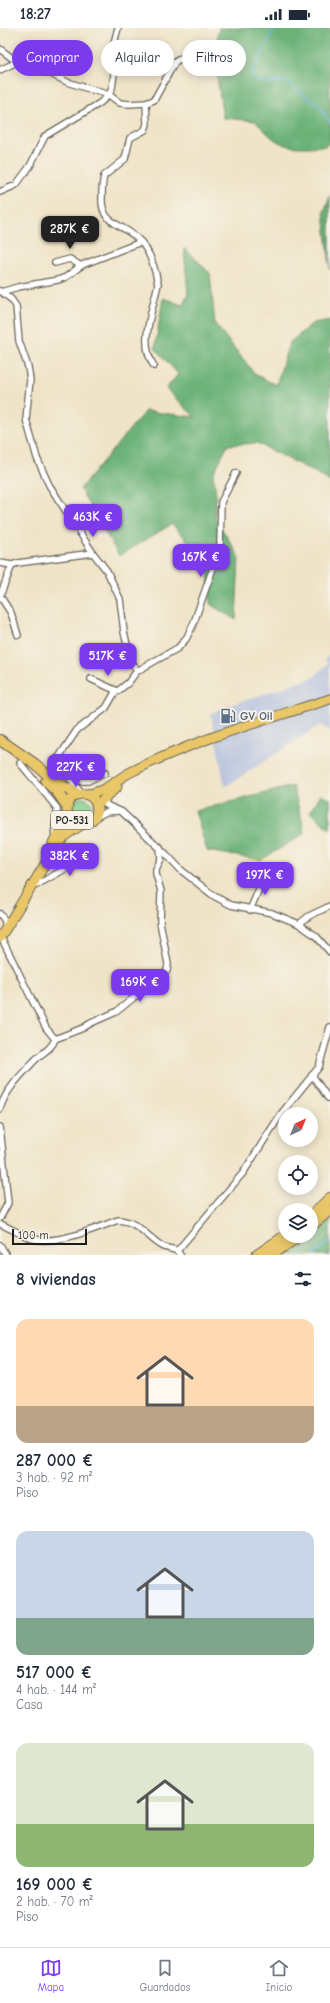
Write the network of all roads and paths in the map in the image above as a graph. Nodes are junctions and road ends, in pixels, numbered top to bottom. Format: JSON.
{"nodes":[{"id":1,"x":118,"y":28,"type":"edge"},
{"id":2,"x":0,"y":49,"type":"edge"},
{"id":3,"x":12,"y":58,"type":"edge"},
{"id":4,"x":182,"y":58,"type":"edge"},
{"id":5,"x":12,"y":64,"type":"edge"},
{"id":6,"x":0,"y":70,"type":"edge"},
{"id":7,"x":55,"y":76,"type":"edge"},
{"id":8,"x":109,"y":95,"type":"junction"},
{"id":9,"x":146,"y":103,"type":"junction"},
{"id":10,"x":0,"y":192,"type":"edge"},
{"id":11,"x":141,"y":242,"type":"junction"},
{"id":12,"x":55,"y":263,"type":"dead end"},
{"id":13,"x":81,"y":266,"type":"junction"},
{"id":14,"x":0,"y":291,"type":"edge"},
{"id":15,"x":154,"y":366,"type":"dead end"},
{"id":16,"x":236,"y":473,"type":"dead end"},
{"id":17,"x":93,"y":554,"type":"junction"},
{"id":18,"x":0,"y":563,"type":"edge"},
{"id":19,"x":12,"y":566,"type":"junction"},
{"id":20,"x":18,"y":635,"type":"dead end"},
{"id":21,"x":137,"y":671,"type":"junction"},
{"id":22,"x":91,"y":679,"type":"dead end"},
{"id":23,"x":117,"y":691,"type":"junction"},
{"id":24,"x":330,"y":699,"type":"edge"},
{"id":25,"x":4,"y":742,"type":"edge"},
{"id":26,"x":58,"y":758,"type":"junction"},
{"id":27,"x":20,"y":763,"type":"dead end"},
{"id":28,"x":145,"y":766,"type":"junction"},
{"id":29,"x":105,"y":773,"type":"dead end"},
{"id":30,"x":68,"y":784,"type":"junction"},
{"id":31,"x":81,"y":794,"type":"junction"},
{"id":32,"x":105,"y":797,"type":"junction"},
{"id":33,"x":98,"y":806,"type":"junction"},
{"id":34,"x":112,"y":808,"type":"junction"},
{"id":35,"x":67,"y":810,"type":"junction"},
{"id":36,"x":122,"y":812,"type":"junction"},
{"id":37,"x":96,"y":817,"type":"junction"},
{"id":38,"x":82,"y":824,"type":"junction"},
{"id":39,"x":55,"y":840,"type":"junction"},
{"id":40,"x":160,"y":847,"type":"junction"},
{"id":41,"x":82,"y":856,"type":"dead end"},
{"id":42,"x":38,"y":875,"type":"junction"},
{"id":43,"x":264,"y":875,"type":"dead end"},
{"id":44,"x":45,"y":882,"type":"junction"},
{"id":45,"x":29,"y":889,"type":"junction"},
{"id":46,"x":330,"y":906,"type":"edge"},
{"id":47,"x":250,"y":910,"type":"junction"},
{"id":48,"x":4,"y":919,"type":"edge"},
{"id":49,"x":299,"y":924,"type":"junction"},
{"id":50,"x":1,"y":939,"type":"edge"},
{"id":51,"x":330,"y":952,"type":"edge"},
{"id":52,"x":330,"y":1027,"type":"edge"},
{"id":53,"x":55,"y":1039,"type":"junction"},
{"id":54,"x":312,"y":1075,"type":"junction"},
{"id":55,"x":328,"y":1098,"type":"dead end"},
{"id":56,"x":0,"y":1110,"type":"edge"},
{"id":57,"x":0,"y":1127,"type":"edge"},
{"id":58,"x":330,"y":1198,"type":"edge"},
{"id":59,"x":318,"y":1209,"type":"edge"},
{"id":60,"x":330,"y":1210,"type":"edge"},
{"id":61,"x":0,"y":1218,"type":"edge"},
{"id":62,"x":318,"y":1220,"type":"edge"},
{"id":63,"x":0,"y":1224,"type":"edge"},
{"id":64,"x":278,"y":1241,"type":"edge"},
{"id":65,"x":289,"y":1243,"type":"edge"},
{"id":66,"x":0,"y":1245,"type":"edge"},
{"id":67,"x":179,"y":1253,"type":"edge"},
{"id":68,"x":6,"y":1255,"type":"edge"},
{"id":69,"x":257,"y":1255,"type":"edge"},
{"id":70,"x":271,"y":1255,"type":"edge"}],
"edges":[{"from":1,"to":8,"type":"street"},
{"from":2,"to":3,"type":"street"},
{"from":4,"to":9,"type":"street"},
{"from":5,"to":6,"type":"street"},
{"from":7,"to":8,"type":"street"},
{"from":8,"to":9,"type":"street"},
{"from":8,"to":10,"type":"street"},
{"from":9,"to":11,"type":"street"},
{"from":11,"to":13,"type":"street"},
{"from":11,"to":15,"type":"street"},
{"from":12,"to":13,"type":"street"},
{"from":13,"to":14,"type":"street"},
{"from":14,"to":17,"type":"street"},
{"from":16,"to":21,"type":"street"},
{"from":17,"to":19,"type":"street"},
{"from":17,"to":21,"type":"street"},
{"from":18,"to":19,"type":"street"},
{"from":19,"to":20,"type":"street"},
{"from":21,"to":23,"type":"street"},
{"from":22,"to":23,"type":"street"},
{"from":23,"to":26,"type":"street"},
{"from":24,"to":28,"type":"main road","number":"PO-531"},
{"from":25,"to":30,"type":"highway"},
{"from":25,"to":35,"type":"highway"},
{"from":26,"to":29,"type":"street"},
{"from":26,"to":30,"type":"street"},
{"from":27,"to":39,"type":"street"},
{"from":28,"to":31,"type":"main road","number":"PO-531"},
{"from":28,"to":32,"type":"main road","number":"PO-531"},
{"from":30,"to":31,"type":"highway"},
{"from":31,"to":33,"type":"main road","number":"PO-531"},
{"from":31,"to":35,"type":"main road","number":"PO-531"},
{"from":32,"to":33,"type":"main road","number":"PO-531"},
{"from":32,"to":34,"type":"street"},
{"from":33,"to":34,"type":"street"},
{"from":33,"to":37,"type":"main road","number":"PO-531"},
{"from":34,"to":36,"type":"street"},
{"from":35,"to":38,"type":"main road","number":"PO-531"},
{"from":35,"to":39,"type":"main road","number":"PO-531"},
{"from":36,"to":37,"type":"street"},
{"from":36,"to":40,"type":"street"},
{"from":37,"to":38,"type":"main road","number":"PO-531"},
{"from":38,"to":42,"type":"main road","number":"PO-531"},
{"from":39,"to":48,"type":"main road","number":"PO-531"},
{"from":40,"to":47,"type":"street"},
{"from":40,"to":53,"type":"street"},
{"from":41,"to":44,"type":"street"},
{"from":42,"to":44,"type":"street"},
{"from":42,"to":45,"type":"main road","number":"PO-531"},
{"from":43,"to":47,"type":"street"},
{"from":44,"to":45,"type":"street"},
{"from":45,"to":50,"type":"main road","number":"PO-531"},
{"from":46,"to":49,"type":"street"},
{"from":47,"to":49,"type":"street"},
{"from":48,"to":50,"type":"main road","number":"PO-531"},
{"from":49,"to":51,"type":"street"},
{"from":50,"to":53,"type":"street"},
{"from":52,"to":54,"type":"street"},
{"from":53,"to":56,"type":"street"},
{"from":54,"to":55,"type":"street"},
{"from":54,"to":67,"type":"street"},
{"from":57,"to":61,"type":"street"},
{"from":58,"to":59,"type":"highway"},
{"from":60,"to":62,"type":"highway"},
{"from":63,"to":67,"type":"street"},
{"from":64,"to":69,"type":"highway"},
{"from":65,"to":70,"type":"highway"},
{"from":66,"to":68,"type":"street"}]}
